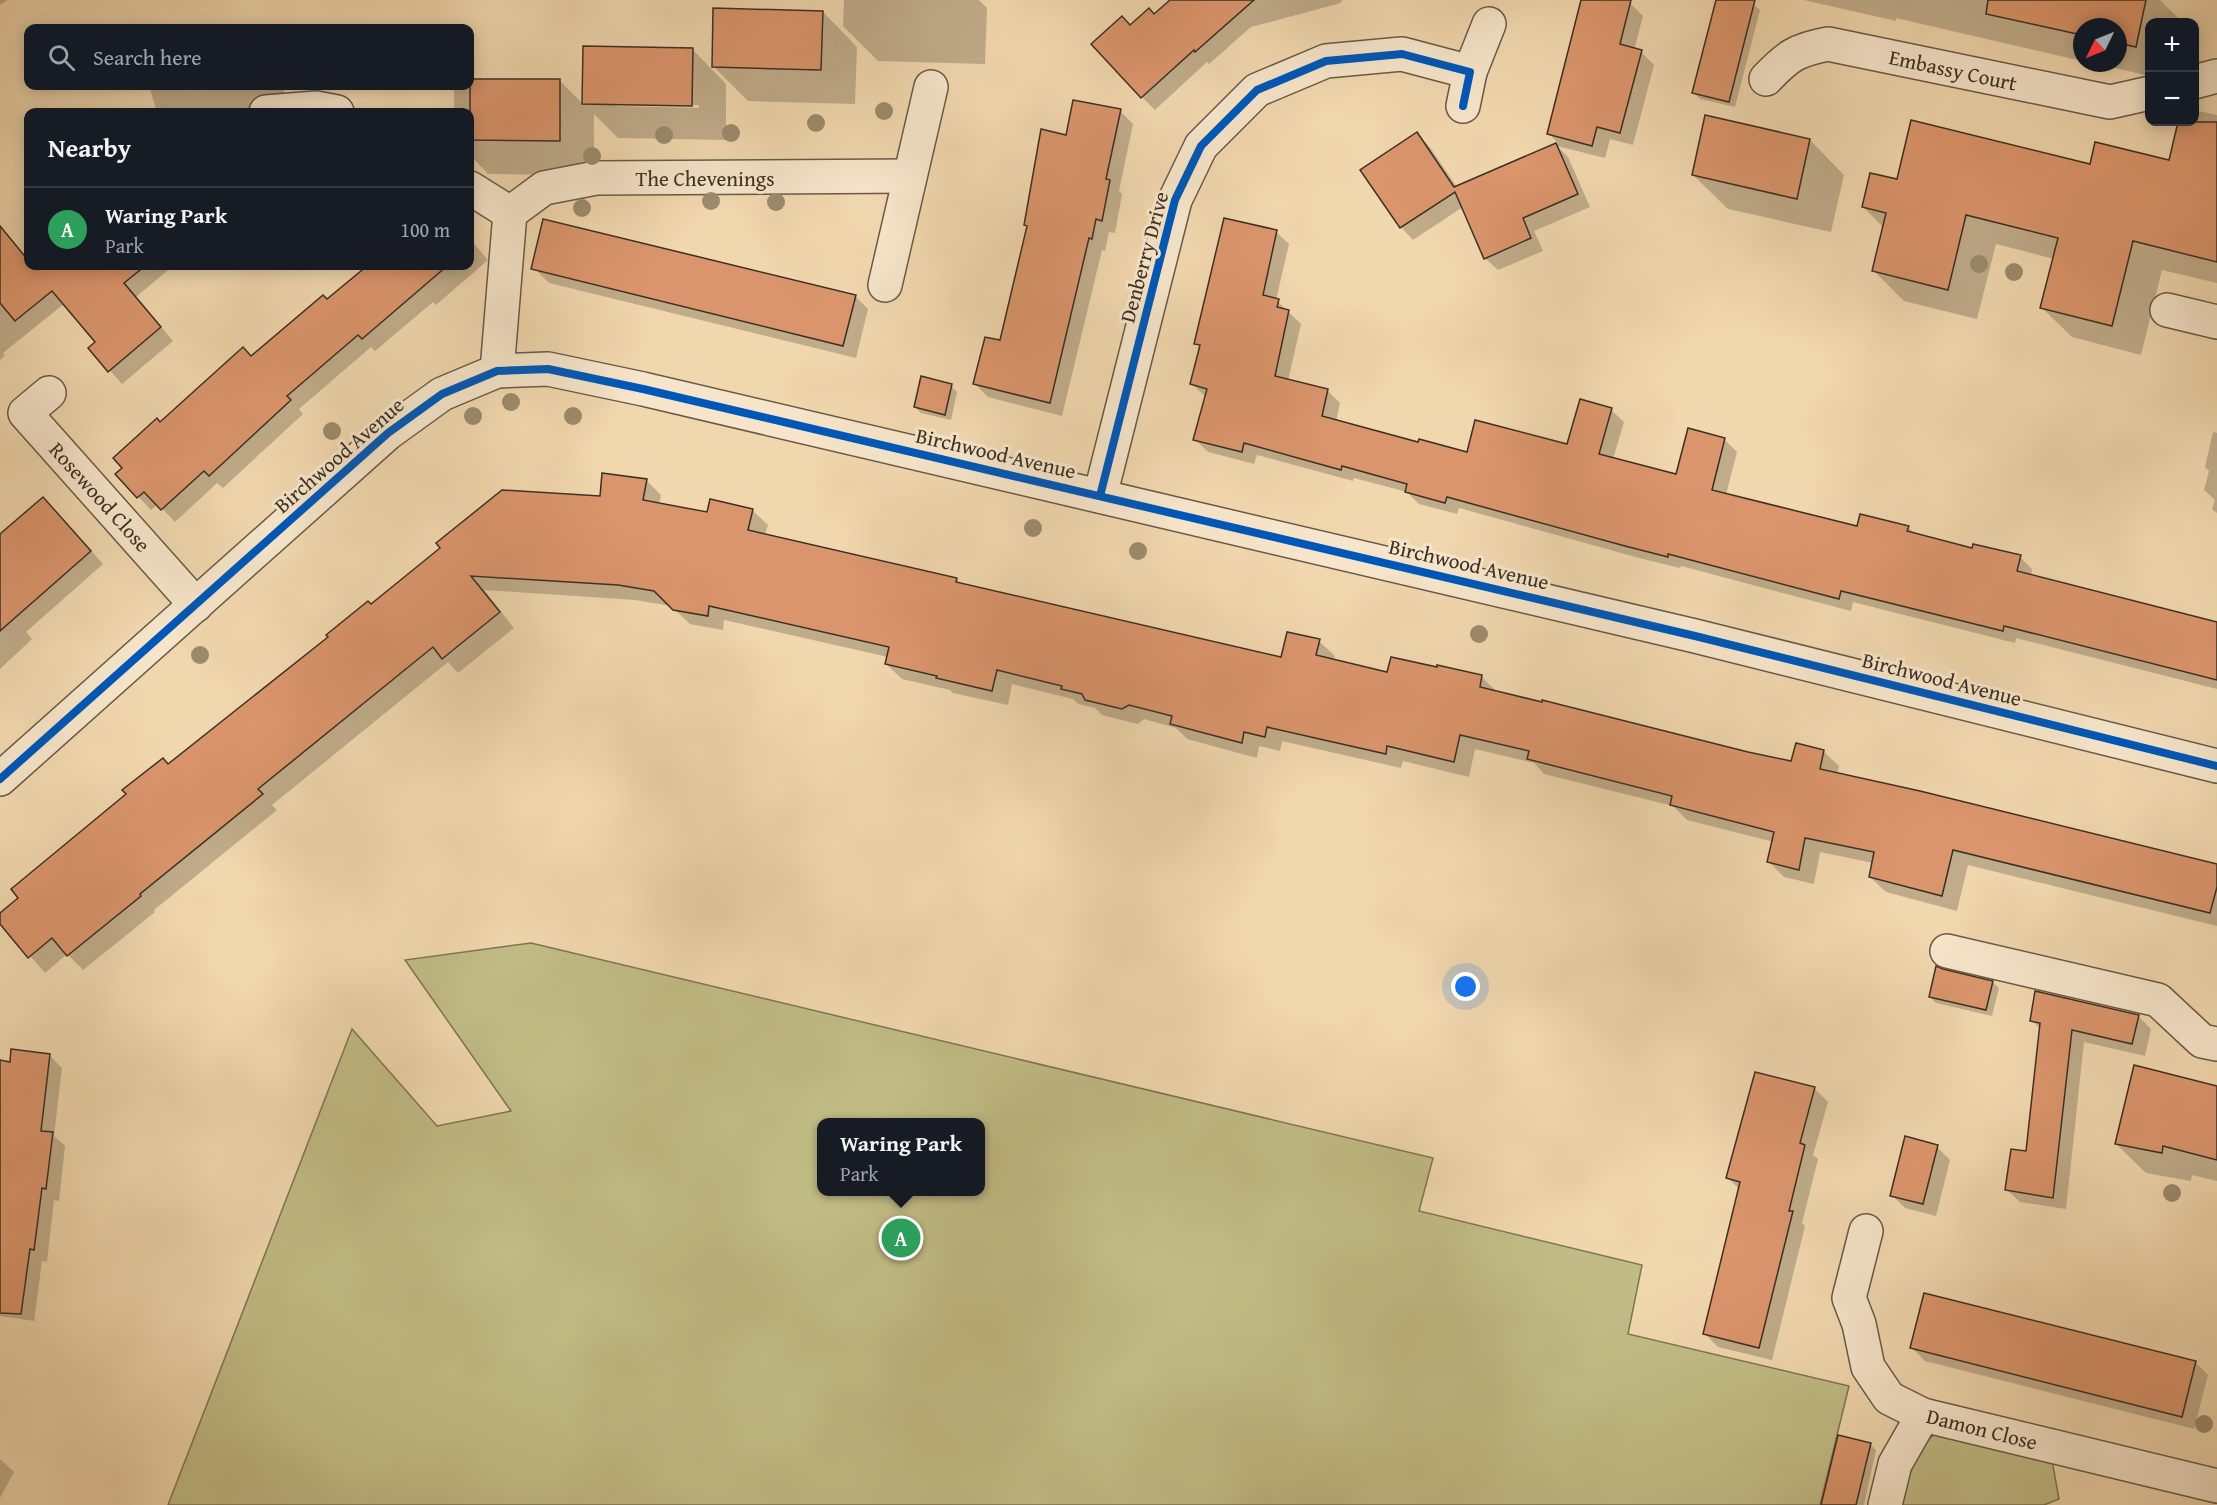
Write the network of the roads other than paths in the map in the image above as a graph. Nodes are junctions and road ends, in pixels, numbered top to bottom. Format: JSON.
{"nodes":[{"id":1,"x":1489,"y":24,"type":"dead end"},
{"id":2,"x":1470,"y":72,"type":"junction"},
{"id":3,"x":2217,"y":76,"type":"edge"},
{"id":4,"x":1766,"y":79,"type":"dead end"},
{"id":5,"x":2199,"y":81,"type":"edge"},
{"id":6,"x":931,"y":87,"type":"dead end"},
{"id":7,"x":2145,"y":94,"type":"edge"},
{"id":8,"x":1463,"y":106,"type":"dead end"},
{"id":9,"x":910,"y":176,"type":"junction"},
{"id":10,"x":474,"y":190,"type":"edge"},
{"id":11,"x":510,"y":213,"type":"junction"},
{"id":12,"x":885,"y":285,"type":"dead end"},
{"id":13,"x":2167,"y":310,"type":"dead end"},
{"id":14,"x":2217,"y":322,"type":"edge"},
{"id":15,"x":496,"y":371,"type":"junction"},
{"id":16,"x":49,"y":393,"type":"dead end"},
{"id":17,"x":1100,"y":496,"type":"junction"},
{"id":18,"x":196,"y":605,"type":"junction"},
{"id":19,"x":2217,"y":766,"type":"edge"},
{"id":20,"x":0,"y":779,"type":"edge"},
{"id":21,"x":1947,"y":951,"type":"dead end"},
{"id":22,"x":2217,"y":1044,"type":"edge"},
{"id":23,"x":1866,"y":1230,"type":"dead end"},
{"id":24,"x":1923,"y":1415,"type":"junction"},
{"id":25,"x":2217,"y":1486,"type":"edge"},
{"id":26,"x":1885,"y":1505,"type":"edge"}],
"edges":[{"from":1,"to":2,"type":"street"},
{"from":2,"to":8,"type":"street"},
{"from":2,"to":17,"type":"street","name":"Denberry Drive"},
{"from":3,"to":5,"type":"street"},
{"from":4,"to":7,"type":"street","name":"Embassy Court"},
{"from":6,"to":9,"type":"street"},
{"from":9,"to":11,"type":"street","name":"The Chevenings"},
{"from":9,"to":12,"type":"street"},
{"from":10,"to":11,"type":"street"},
{"from":11,"to":15,"type":"street"},
{"from":13,"to":14,"type":"street"},
{"from":15,"to":17,"type":"street","name":"Birchwood Avenue"},
{"from":15,"to":18,"type":"street","name":"Birchwood Avenue"},
{"from":16,"to":18,"type":"street","name":"Rosewood Close"},
{"from":17,"to":19,"type":"street","name":"Birchwood Avenue"},
{"from":18,"to":20,"type":"street","name":"Birchwood Avenue"},
{"from":21,"to":22,"type":"street"},
{"from":23,"to":24,"type":"street","name":"Damon Close"},
{"from":24,"to":25,"type":"street","name":"Damon Close"},
{"from":24,"to":26,"type":"street"}]}
